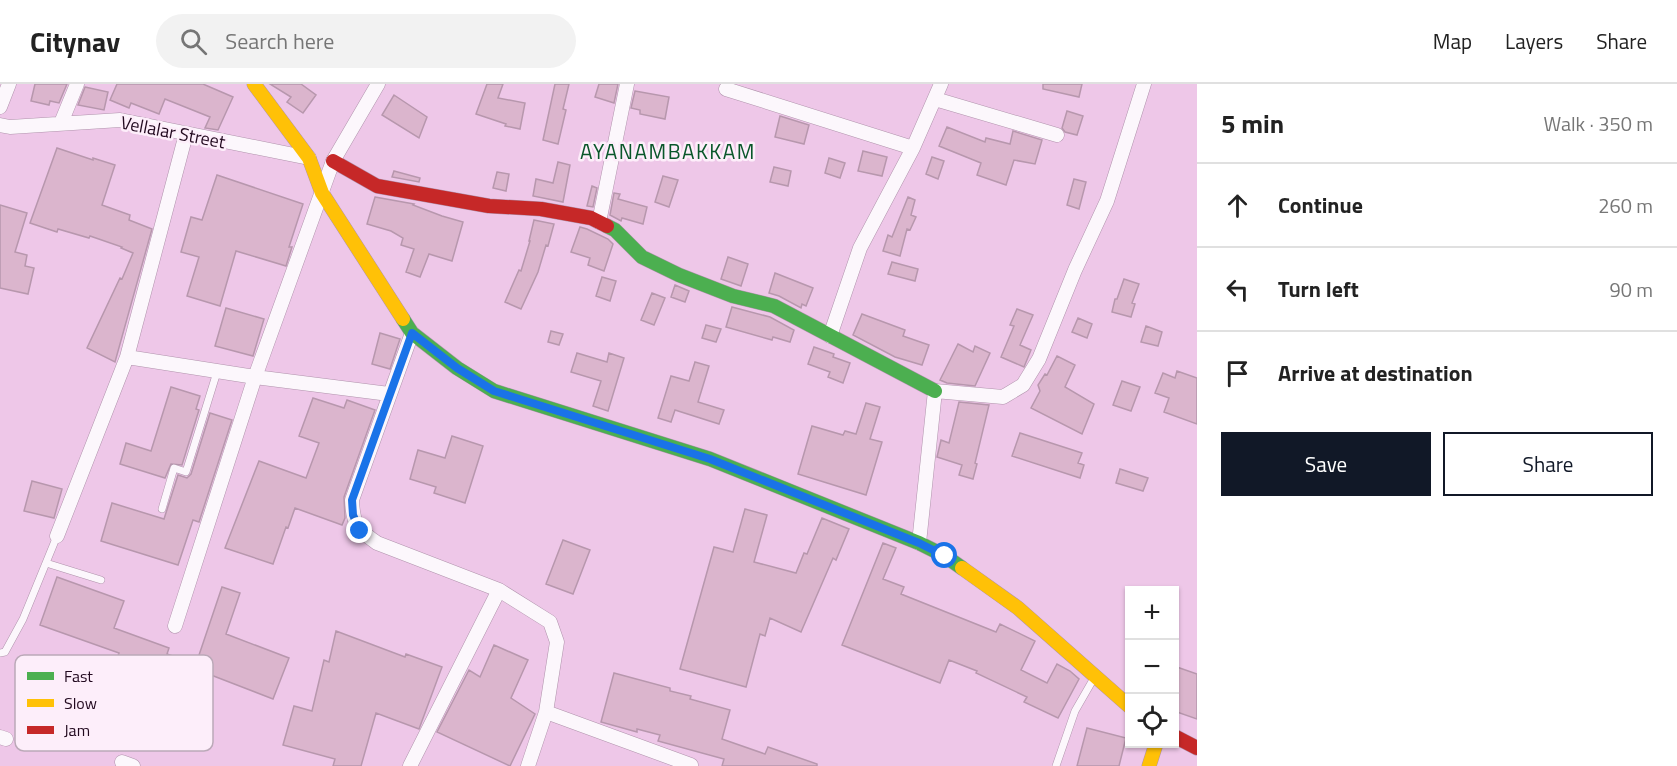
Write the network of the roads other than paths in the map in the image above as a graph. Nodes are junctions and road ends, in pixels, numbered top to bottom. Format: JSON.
{"nodes":[{"id":1,"x":9,"y":84,"type":"edge"},
{"id":2,"x":77,"y":84,"type":"edge"},
{"id":3,"x":254,"y":84,"type":"edge"},
{"id":4,"x":378,"y":84,"type":"edge"},
{"id":5,"x":627,"y":84,"type":"edge"},
{"id":6,"x":941,"y":84,"type":"edge"},
{"id":7,"x":1144,"y":84,"type":"edge"},
{"id":8,"x":726,"y":88,"type":"dead end"},
{"id":9,"x":934,"y":99,"type":"junction"},
{"id":10,"x":0,"y":107,"type":"edge"},
{"id":11,"x":61,"y":123,"type":"junction"},
{"id":12,"x":0,"y":125,"type":"edge"},
{"id":13,"x":186,"y":134,"type":"junction"},
{"id":14,"x":1057,"y":135,"type":"dead end"},
{"id":15,"x":913,"y":148,"type":"junction"},
{"id":16,"x":309,"y":158,"type":"junction"},
{"id":17,"x":333,"y":161,"type":"junction"},
{"id":18,"x":322,"y":193,"type":"junction"},
{"id":19,"x":599,"y":222,"type":"junction"},
{"id":20,"x":412,"y":333,"type":"junction"},
{"id":21,"x":830,"y":336,"type":"junction"},
{"id":22,"x":127,"y":357,"type":"junction"},
{"id":23,"x":218,"y":372,"type":"junction"},
{"id":24,"x":255,"y":377,"type":"junction"},
{"id":25,"x":935,"y":392,"type":"junction"},
{"id":26,"x":389,"y":394,"type":"junction"},
{"id":27,"x":162,"y":509,"type":"dead end"},
{"id":28,"x":57,"y":536,"type":"joint"},
{"id":29,"x":919,"y":543,"type":"junction"},
{"id":30,"x":46,"y":563,"type":"junction"},
{"id":31,"x":102,"y":580,"type":"dead end"},
{"id":32,"x":499,"y":590,"type":"junction"},
{"id":33,"x":175,"y":626,"type":"dead end"},
{"id":34,"x":0,"y":653,"type":"edge"},
{"id":35,"x":1095,"y":677,"type":"junction"},
{"id":36,"x":1125,"y":703,"type":"edge"},
{"id":37,"x":546,"y":712,"type":"junction"},
{"id":38,"x":1179,"y":739,"type":"edge"},
{"id":39,"x":1155,"y":748,"type":"edge"},
{"id":40,"x":1197,"y":748,"type":"edge"},
{"id":41,"x":691,"y":765,"type":"edge"},
{"id":42,"x":410,"y":766,"type":"edge"},
{"id":43,"x":528,"y":766,"type":"edge"},
{"id":44,"x":1056,"y":766,"type":"edge"},
{"id":45,"x":1149,"y":766,"type":"edge"}],
"edges":[{"from":1,"to":10,"type":"street"},
{"from":2,"to":11,"type":"street"},
{"from":3,"to":16,"type":"main road"},
{"from":4,"to":17,"type":"street"},
{"from":5,"to":19,"type":"street"},
{"from":6,"to":9,"type":"street"},
{"from":7,"to":25,"type":"street"},
{"from":8,"to":15,"type":"street"},
{"from":9,"to":14,"type":"street"},
{"from":9,"to":15,"type":"street"},
{"from":11,"to":12,"type":"street","name":"Vellalar Street"},
{"from":11,"to":13,"type":"street","name":"Vellalar Street"},
{"from":13,"to":16,"type":"street","name":"Vellalar Street"},
{"from":13,"to":22,"type":"street"},
{"from":15,"to":21,"type":"street"},
{"from":16,"to":18,"type":"main road"},
{"from":17,"to":18,"type":"street"},
{"from":17,"to":19,"type":"main road"},
{"from":18,"to":20,"type":"main road"},
{"from":18,"to":24,"type":"street"},
{"from":19,"to":21,"type":"main road"},
{"from":20,"to":26,"type":"street"},
{"from":20,"to":29,"type":"main road"},
{"from":21,"to":25,"type":"main road"},
{"from":22,"to":23,"type":"street"},
{"from":22,"to":28,"type":"street"},
{"from":23,"to":24,"type":"street"},
{"from":23,"to":27,"type":"lane"},
{"from":24,"to":26,"type":"street"},
{"from":24,"to":33,"type":"street"},
{"from":25,"to":29,"type":"street"},
{"from":26,"to":32,"type":"street"},
{"from":28,"to":30,"type":"lane"},
{"from":29,"to":35,"type":"main road"},
{"from":30,"to":31,"type":"lane"},
{"from":30,"to":34,"type":"lane"},
{"from":32,"to":37,"type":"street"},
{"from":32,"to":42,"type":"street"},
{"from":35,"to":36,"type":"main road"},
{"from":35,"to":44,"type":"lane"},
{"from":37,"to":41,"type":"street"},
{"from":37,"to":43,"type":"street"},
{"from":38,"to":40,"type":"main road"},
{"from":39,"to":45,"type":"main road"}]}
